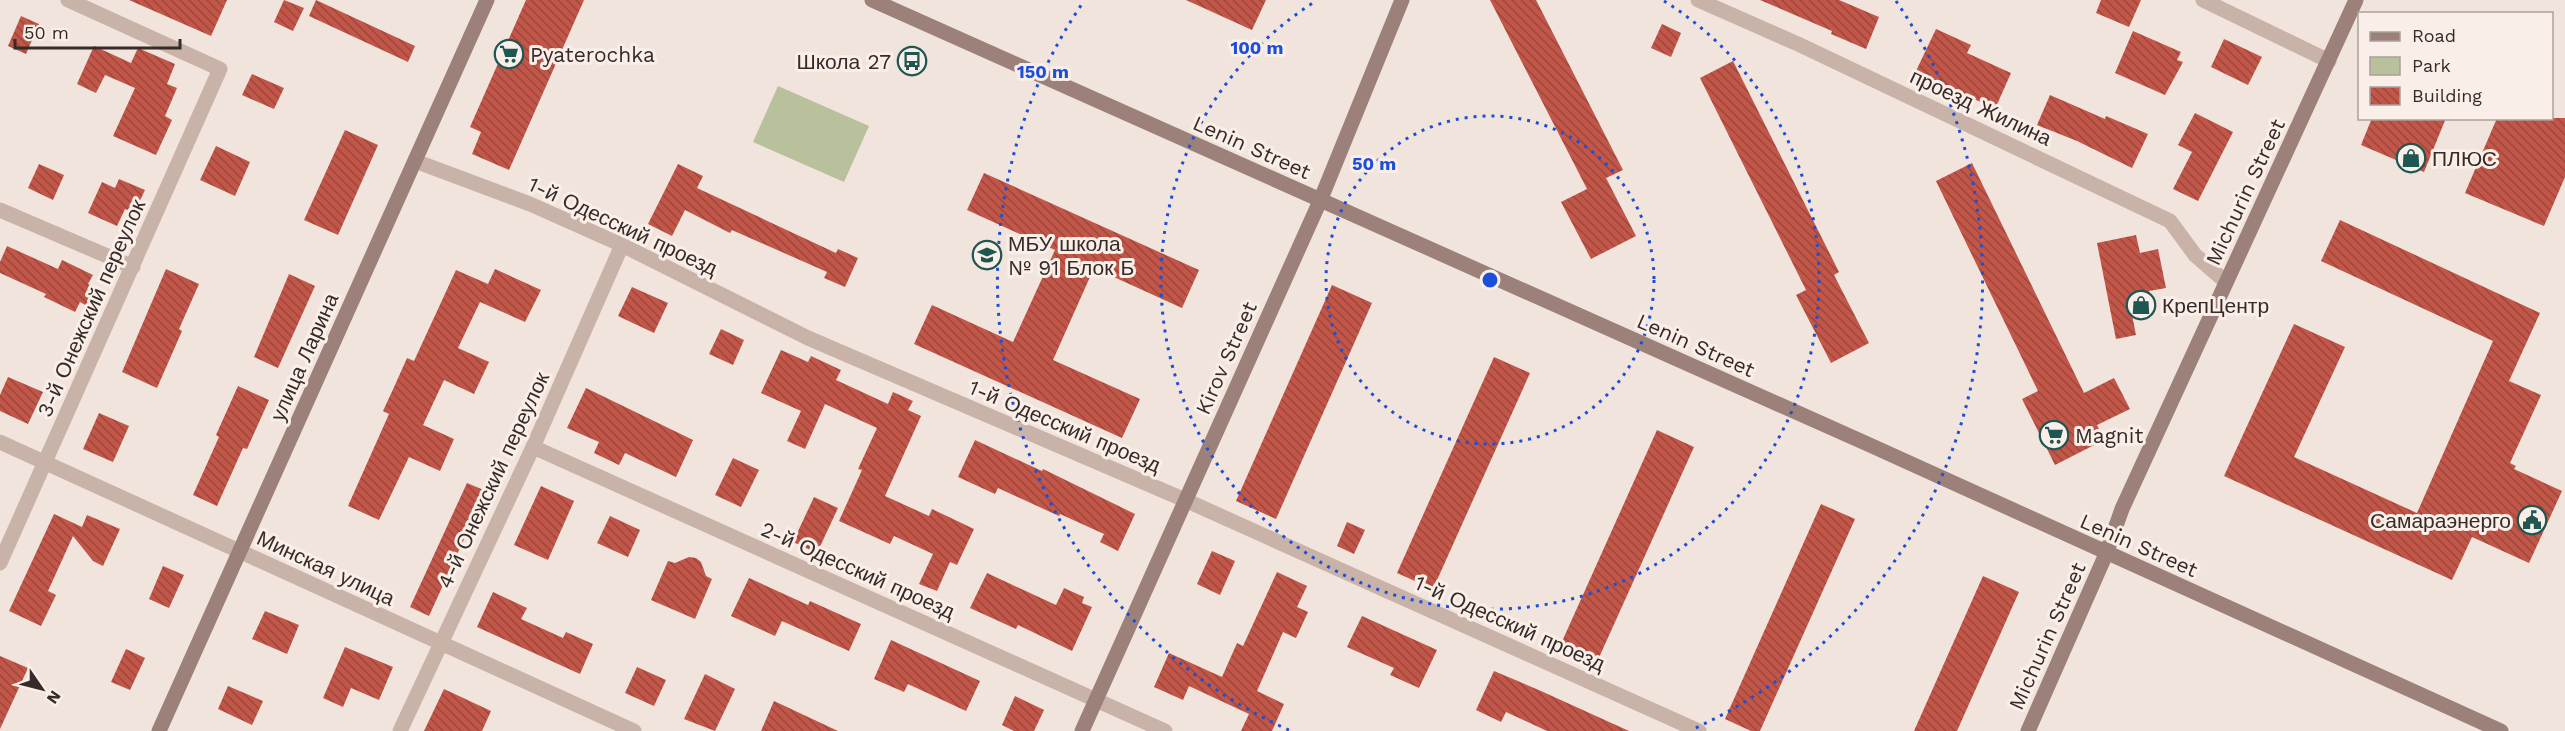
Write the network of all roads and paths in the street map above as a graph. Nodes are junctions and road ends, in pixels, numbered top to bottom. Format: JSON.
{"nodes":[{"id":1,"x":68,"y":0,"type":"edge"},
{"id":2,"x":488,"y":0,"type":"edge"},
{"id":3,"x":872,"y":0,"type":"edge"},
{"id":4,"x":1402,"y":0,"type":"edge"},
{"id":5,"x":1698,"y":0,"type":"edge"},
{"id":6,"x":2203,"y":0,"type":"edge"},
{"id":7,"x":2356,"y":0,"type":"edge"},
{"id":8,"x":2329,"y":60,"type":"junction"},
{"id":9,"x":415,"y":161,"type":"junction"},
{"id":10,"x":1320,"y":201,"type":"junction"},
{"id":11,"x":0,"y":210,"type":"edge"},
{"id":12,"x":622,"y":245,"type":"junction"},
{"id":13,"x":133,"y":267,"type":"junction"},
{"id":14,"x":2226,"y":282,"type":"junction"},
{"id":15,"x":0,"y":442,"type":"edge"},
{"id":16,"x":533,"y":447,"type":"junction"},
{"id":17,"x":45,"y":463,"type":"junction"},
{"id":18,"x":1185,"y":500,"type":"junction"},
{"id":19,"x":240,"y":551,"type":"junction"},
{"id":20,"x":2106,"y":554,"type":"junction"},
{"id":21,"x":0,"y":563,"type":"edge"},
{"id":22,"x":440,"y":643,"type":"junction"},
{"id":23,"x":1096,"y":699,"type":"junction"},
{"id":24,"x":614,"y":727,"type":"edge"},
{"id":25,"x":159,"y":731,"type":"edge"},
{"id":26,"x":400,"y":731,"type":"edge"},
{"id":27,"x":634,"y":731,"type":"edge"},
{"id":28,"x":1082,"y":731,"type":"edge"},
{"id":29,"x":1165,"y":731,"type":"edge"},
{"id":30,"x":1699,"y":731,"type":"edge"},
{"id":31,"x":2028,"y":731,"type":"edge"},
{"id":32,"x":2501,"y":731,"type":"edge"}],
"edges":[{"from":1,"to":13,"type":"street","name":"3-й Онежский переулок"},
{"from":2,"to":9,"type":"main road","name":"улица Ларина"},
{"from":3,"to":10,"type":"main road","name":"Lenin Street"},
{"from":4,"to":10,"type":"main road","name":"Kirov Street"},
{"from":5,"to":14,"type":"street","name":"проезд Жилина"},
{"from":6,"to":8,"type":"street"},
{"from":7,"to":8,"type":"main road","name":"Michurin Street"},
{"from":8,"to":14,"type":"main road","name":"Michurin Street"},
{"from":9,"to":12,"type":"street","name":"1-й Одесский проезд"},
{"from":9,"to":19,"type":"main road","name":"улица Ларина"},
{"from":10,"to":18,"type":"main road","name":"Kirov Street"},
{"from":10,"to":20,"type":"main road","name":"Lenin Street"},
{"from":11,"to":13,"type":"street"},
{"from":12,"to":16,"type":"street","name":"4-й Онежский переулок"},
{"from":12,"to":18,"type":"street","name":"1-й Одесский проезд"},
{"from":13,"to":17,"type":"street","name":"3-й Онежский переулок"},
{"from":14,"to":20,"type":"main road","name":"Michurin Street"},
{"from":15,"to":17,"type":"street","name":"Минская улица"},
{"from":16,"to":22,"type":"street","name":"4-й Онежский переулок"},
{"from":16,"to":23,"type":"street","name":"2-й Одесский проезд"},
{"from":17,"to":19,"type":"street","name":"Минская улица"},
{"from":17,"to":21,"type":"street","name":"3-й Онежский переулок"},
{"from":18,"to":23,"type":"main road","name":"Kirov Street"},
{"from":18,"to":30,"type":"street","name":"1-й Одесский проезд"},
{"from":19,"to":22,"type":"street","name":"Минская улица"},
{"from":19,"to":25,"type":"main road","name":"улица Ларина"},
{"from":20,"to":31,"type":"main road","name":"Michurin Street"},
{"from":20,"to":32,"type":"main road","name":"Lenin Street"},
{"from":22,"to":24,"type":"street","name":"Минская улица"},
{"from":22,"to":26,"type":"street","name":"4-й Онежский переулок"},
{"from":23,"to":28,"type":"main road","name":"Kirov Street"},
{"from":23,"to":29,"type":"street","name":"2-й Одесский проезд"},
{"from":24,"to":27,"type":"street","name":"Минская улица"}]}
